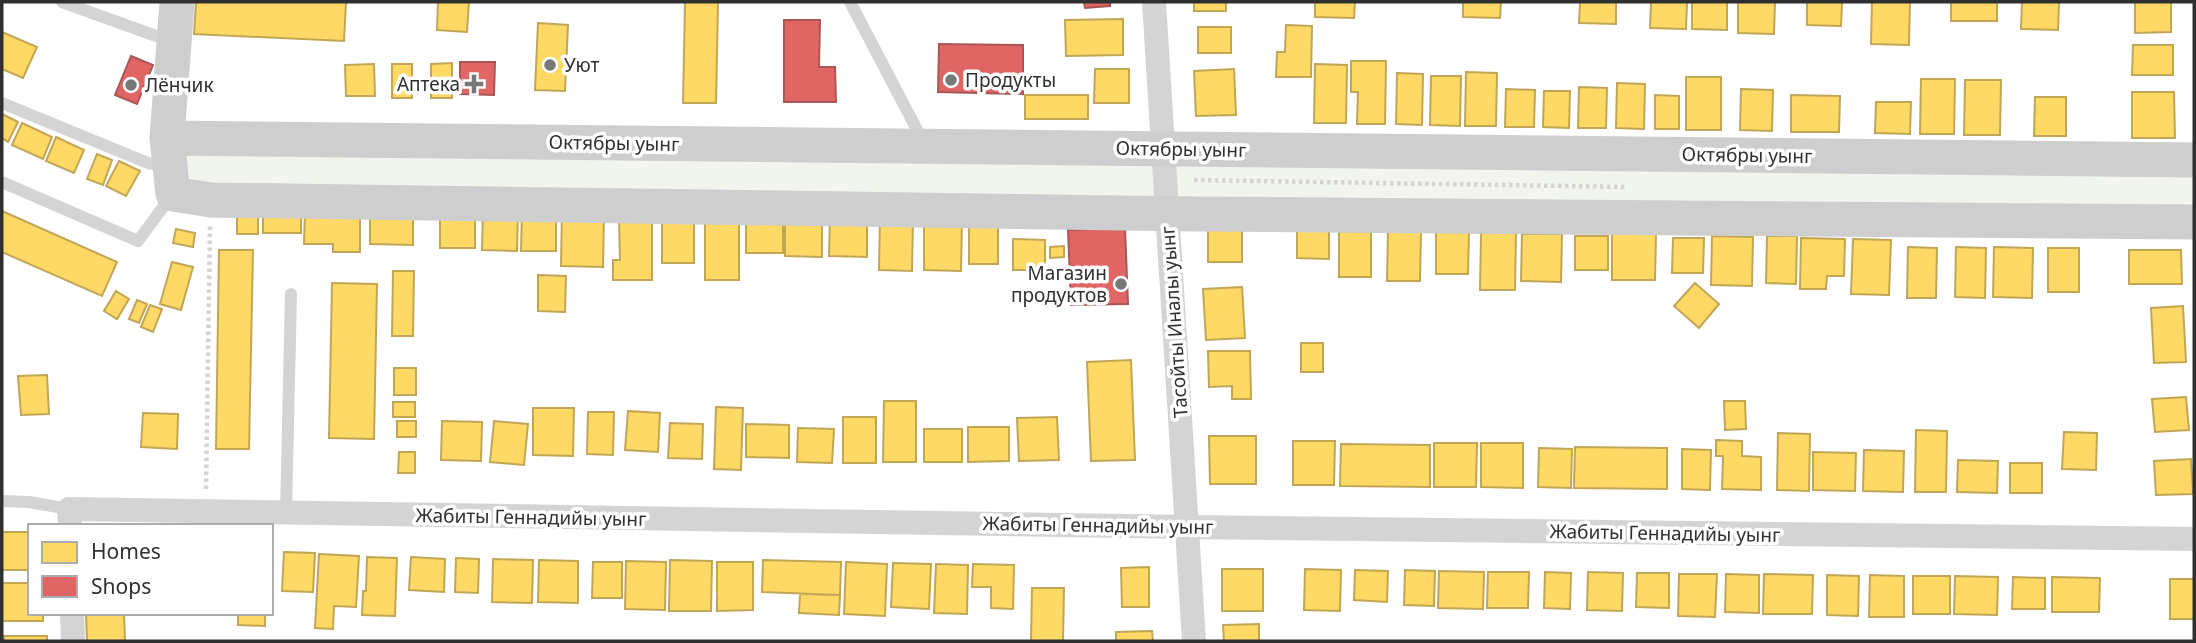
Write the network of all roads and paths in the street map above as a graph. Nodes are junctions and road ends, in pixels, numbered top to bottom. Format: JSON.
{"nodes":[{"id":1,"x":62,"y":2,"type":"edge"},
{"id":2,"x":177,"y":2,"type":"edge"},
{"id":3,"x":850,"y":2,"type":"edge"},
{"id":4,"x":1154,"y":2,"type":"edge"},
{"id":5,"x":173,"y":42,"type":"junction"},
{"id":6,"x":2,"y":103,"type":"edge"},
{"id":7,"x":926,"y":147,"type":"junction"},
{"id":8,"x":1179,"y":149,"type":"junction"},
{"id":9,"x":2194,"y":160,"type":"edge"},
{"id":10,"x":170,"y":166,"type":"junction"},
{"id":11,"x":2,"y":182,"type":"edge"},
{"id":12,"x":211,"y":200,"type":"junction"},
{"id":13,"x":1180,"y":214,"type":"junction"},
{"id":14,"x":2194,"y":222,"type":"edge"},
{"id":15,"x":291,"y":294,"type":"dead end"},
{"id":16,"x":2,"y":501,"type":"edge"},
{"id":17,"x":205,"y":511,"type":"junction"},
{"id":18,"x":286,"y":513,"type":"junction"},
{"id":19,"x":70,"y":517,"type":"edge"},
{"id":20,"x":1186,"y":527,"type":"junction"},
{"id":21,"x":2194,"y":539,"type":"edge"},
{"id":22,"x":72,"y":615,"type":"edge"},
{"id":23,"x":73,"y":641,"type":"edge"},
{"id":24,"x":1194,"y":641,"type":"edge"}],
"edges":[{"from":1,"to":5,"type":"lane"},
{"from":2,"to":5,"type":"street"},
{"from":3,"to":7,"type":"lane"},
{"from":4,"to":8,"type":"street","name":"Тасойты Иналы уынг"},
{"from":5,"to":10,"type":"street"},
{"from":6,"to":10,"type":"lane"},
{"from":7,"to":8,"type":"street","name":"Октябры уынг"},
{"from":7,"to":10,"type":"street","name":"Октябры уынг"},
{"from":8,"to":9,"type":"street","name":"Октябры уынг"},
{"from":8,"to":13,"type":"street","name":"Тасойты Иналы уынг"},
{"from":8,"to":13,"type":"path"},
{"from":10,"to":11,"type":"lane"},
{"from":10,"to":12,"type":"street"},
{"from":12,"to":13,"type":"street"},
{"from":12,"to":17,"type":"path"},
{"from":13,"to":14,"type":"street"},
{"from":13,"to":20,"type":"street","name":"Тасойты Иналы уынг"},
{"from":15,"to":18,"type":"lane"},
{"from":16,"to":19,"type":"lane","name":"Жабиты Геннадийы уынг"},
{"from":17,"to":18,"type":"street","name":"Жабиты Геннадийы уынг"},
{"from":17,"to":19,"type":"street","name":"Жабиты Геннадийы уынг"},
{"from":18,"to":20,"type":"street","name":"Жабиты Геннадийы уынг"},
{"from":20,"to":21,"type":"street","name":"Жабиты Геннадийы уынг"},
{"from":20,"to":24,"type":"street","name":"Тасойты Иналы уынг"},
{"from":22,"to":23,"type":"street"}]}
